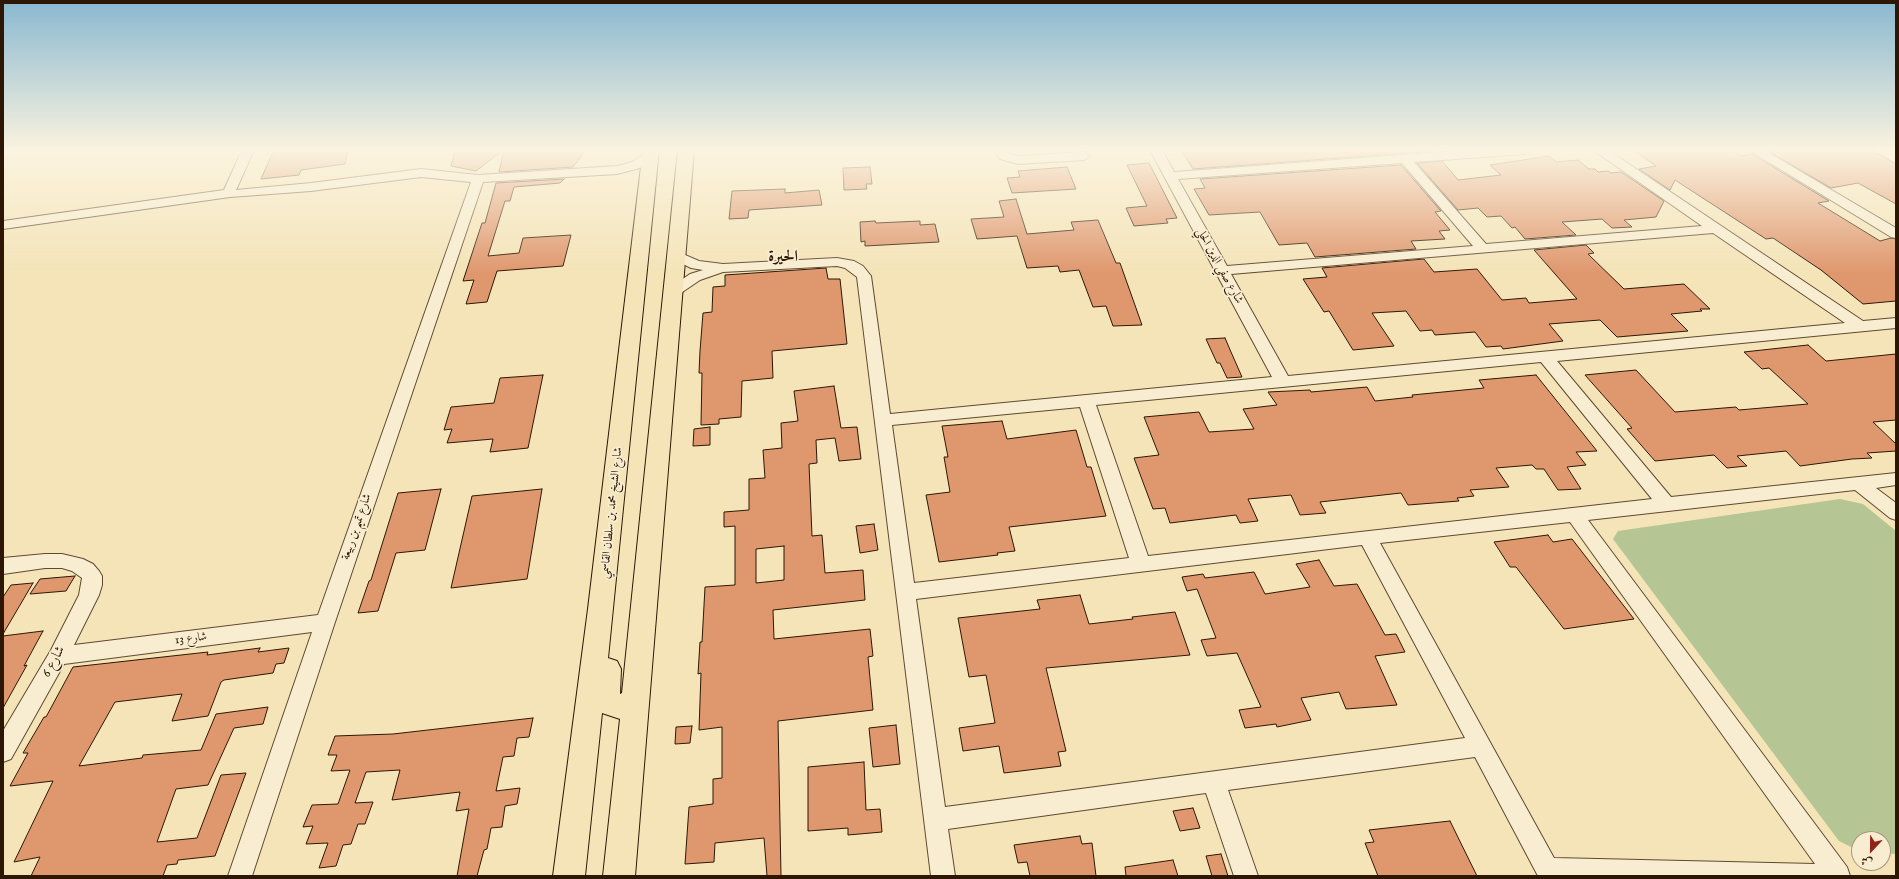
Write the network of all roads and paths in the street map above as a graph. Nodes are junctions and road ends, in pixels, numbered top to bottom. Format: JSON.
{"nodes":[{"id":1,"x":269,"y":191,"type":"edge"},
{"id":2,"x":474,"y":191,"type":"edge"},
{"id":3,"x":647,"y":191,"type":"edge"},
{"id":4,"x":682,"y":191,"type":"edge"},
{"id":5,"x":1178,"y":191,"type":"edge"},
{"id":6,"x":1433,"y":191,"type":"edge"},
{"id":7,"x":1660,"y":191,"type":"edge"},
{"id":8,"x":1824,"y":191,"type":"edge"},
{"id":9,"x":231,"y":193,"type":"joint"},
{"id":10,"x":3,"y":225,"type":"edge"},
{"id":11,"x":1716,"y":229,"type":"junction"},
{"id":12,"x":1896,"y":234,"type":"edge"},
{"id":13,"x":1483,"y":249,"type":"junction"},
{"id":14,"x":676,"y":255,"type":"junction"},
{"id":15,"x":723,"y":268,"type":"junction"},
{"id":16,"x":1222,"y":271,"type":"junction"},
{"id":17,"x":673,"y":292,"type":"junction"},
{"id":18,"x":1896,"y":323,"type":"edge"},
{"id":19,"x":1859,"y":326,"type":"junction"},
{"id":20,"x":1545,"y":356,"type":"junction"},
{"id":21,"x":1283,"y":382,"type":"junction"},
{"id":22,"x":1086,"y":401,"type":"junction"},
{"id":23,"x":884,"y":420,"type":"junction"},
{"id":24,"x":1896,"y":479,"type":"edge"},
{"id":25,"x":1858,"y":483,"type":"junction"},
{"id":26,"x":1667,"y":505,"type":"junction"},
{"id":27,"x":1896,"y":514,"type":"edge"},
{"id":28,"x":1575,"y":515,"type":"junction"},
{"id":29,"x":1367,"y":537,"type":"junction"},
{"id":30,"x":1141,"y":564,"type":"junction"},
{"id":31,"x":3,"y":566,"type":"edge"},
{"id":32,"x":906,"y":592,"type":"junction"},
{"id":33,"x":602,"y":609,"type":"junction"},
{"id":34,"x":325,"y":622,"type":"junction"},
{"id":35,"x":58,"y":656,"type":"junction"},
{"id":36,"x":635,"y":698,"type":"junction"},
{"id":37,"x":1481,"y":746,"type":"junction"},
{"id":38,"x":3,"y":752,"type":"edge"},
{"id":39,"x":1214,"y":782,"type":"junction"},
{"id":40,"x":936,"y":819,"type":"junction"},
{"id":41,"x":1549,"y":873,"type":"edge"},
{"id":42,"x":240,"y":876,"type":"edge"},
{"id":43,"x":569,"y":876,"type":"edge"},
{"id":44,"x":619,"y":876,"type":"edge"},
{"id":45,"x":944,"y":876,"type":"edge"},
{"id":46,"x":1246,"y":876,"type":"edge"},
{"id":47,"x":1823,"y":876,"type":"edge"},
{"id":48,"x":1838,"y":876,"type":"edge"}],
"edges":[{"from":1,"to":9,"type":"street"},
{"from":2,"to":34,"type":"street","name":"شارع تميم بن ربيعة"},
{"from":3,"to":33,"type":"main road","name":"شارع الشيخ محمد بن سلطان القاسمي"},
{"from":4,"to":14,"type":"main road"},
{"from":5,"to":16,"type":"street","name":"شارع صفي الدين الحلي"},
{"from":6,"to":13,"type":"street"},
{"from":7,"to":11,"type":"street"},
{"from":8,"to":12,"type":"street"},
{"from":9,"to":10,"type":"street"},
{"from":11,"to":13,"type":"street"},
{"from":11,"to":19,"type":"street"},
{"from":13,"to":16,"type":"street"},
{"from":14,"to":15,"type":"street"},
{"from":14,"to":17,"type":"main road"},
{"from":15,"to":17,"type":"street"},
{"from":15,"to":23,"type":"street"},
{"from":16,"to":21,"type":"street","name":"شارع صفي الدين الحلي"},
{"from":17,"to":36,"type":"main road"},
{"from":18,"to":19,"type":"street"},
{"from":19,"to":20,"type":"street"},
{"from":20,"to":21,"type":"street"},
{"from":20,"to":26,"type":"street"},
{"from":21,"to":22,"type":"street"},
{"from":22,"to":23,"type":"street"},
{"from":22,"to":30,"type":"street"},
{"from":23,"to":32,"type":"street"},
{"from":24,"to":25,"type":"street"},
{"from":25,"to":26,"type":"street"},
{"from":25,"to":27,"type":"street"},
{"from":26,"to":28,"type":"street"},
{"from":28,"to":29,"type":"street"},
{"from":28,"to":48,"type":"street"},
{"from":29,"to":30,"type":"street"},
{"from":29,"to":37,"type":"street"},
{"from":30,"to":32,"type":"street"},
{"from":31,"to":35,"type":"street","name":"شارع 6"},
{"from":32,"to":40,"type":"street"},
{"from":33,"to":36,"type":"main road"},
{"from":33,"to":43,"type":"main road","name":"شارع الشيخ محمد بن سلطان القاسمي"},
{"from":34,"to":35,"type":"street","name":"شارع 13"},
{"from":34,"to":42,"type":"street","name":"شارع تميم بن ربيعة"},
{"from":35,"to":38,"type":"street","name":"شارع 6"},
{"from":36,"to":44,"type":"main road"},
{"from":37,"to":39,"type":"street"},
{"from":37,"to":41,"type":"street"},
{"from":39,"to":40,"type":"street"},
{"from":39,"to":46,"type":"street"},
{"from":40,"to":45,"type":"street"},
{"from":41,"to":47,"type":"street"}]}
